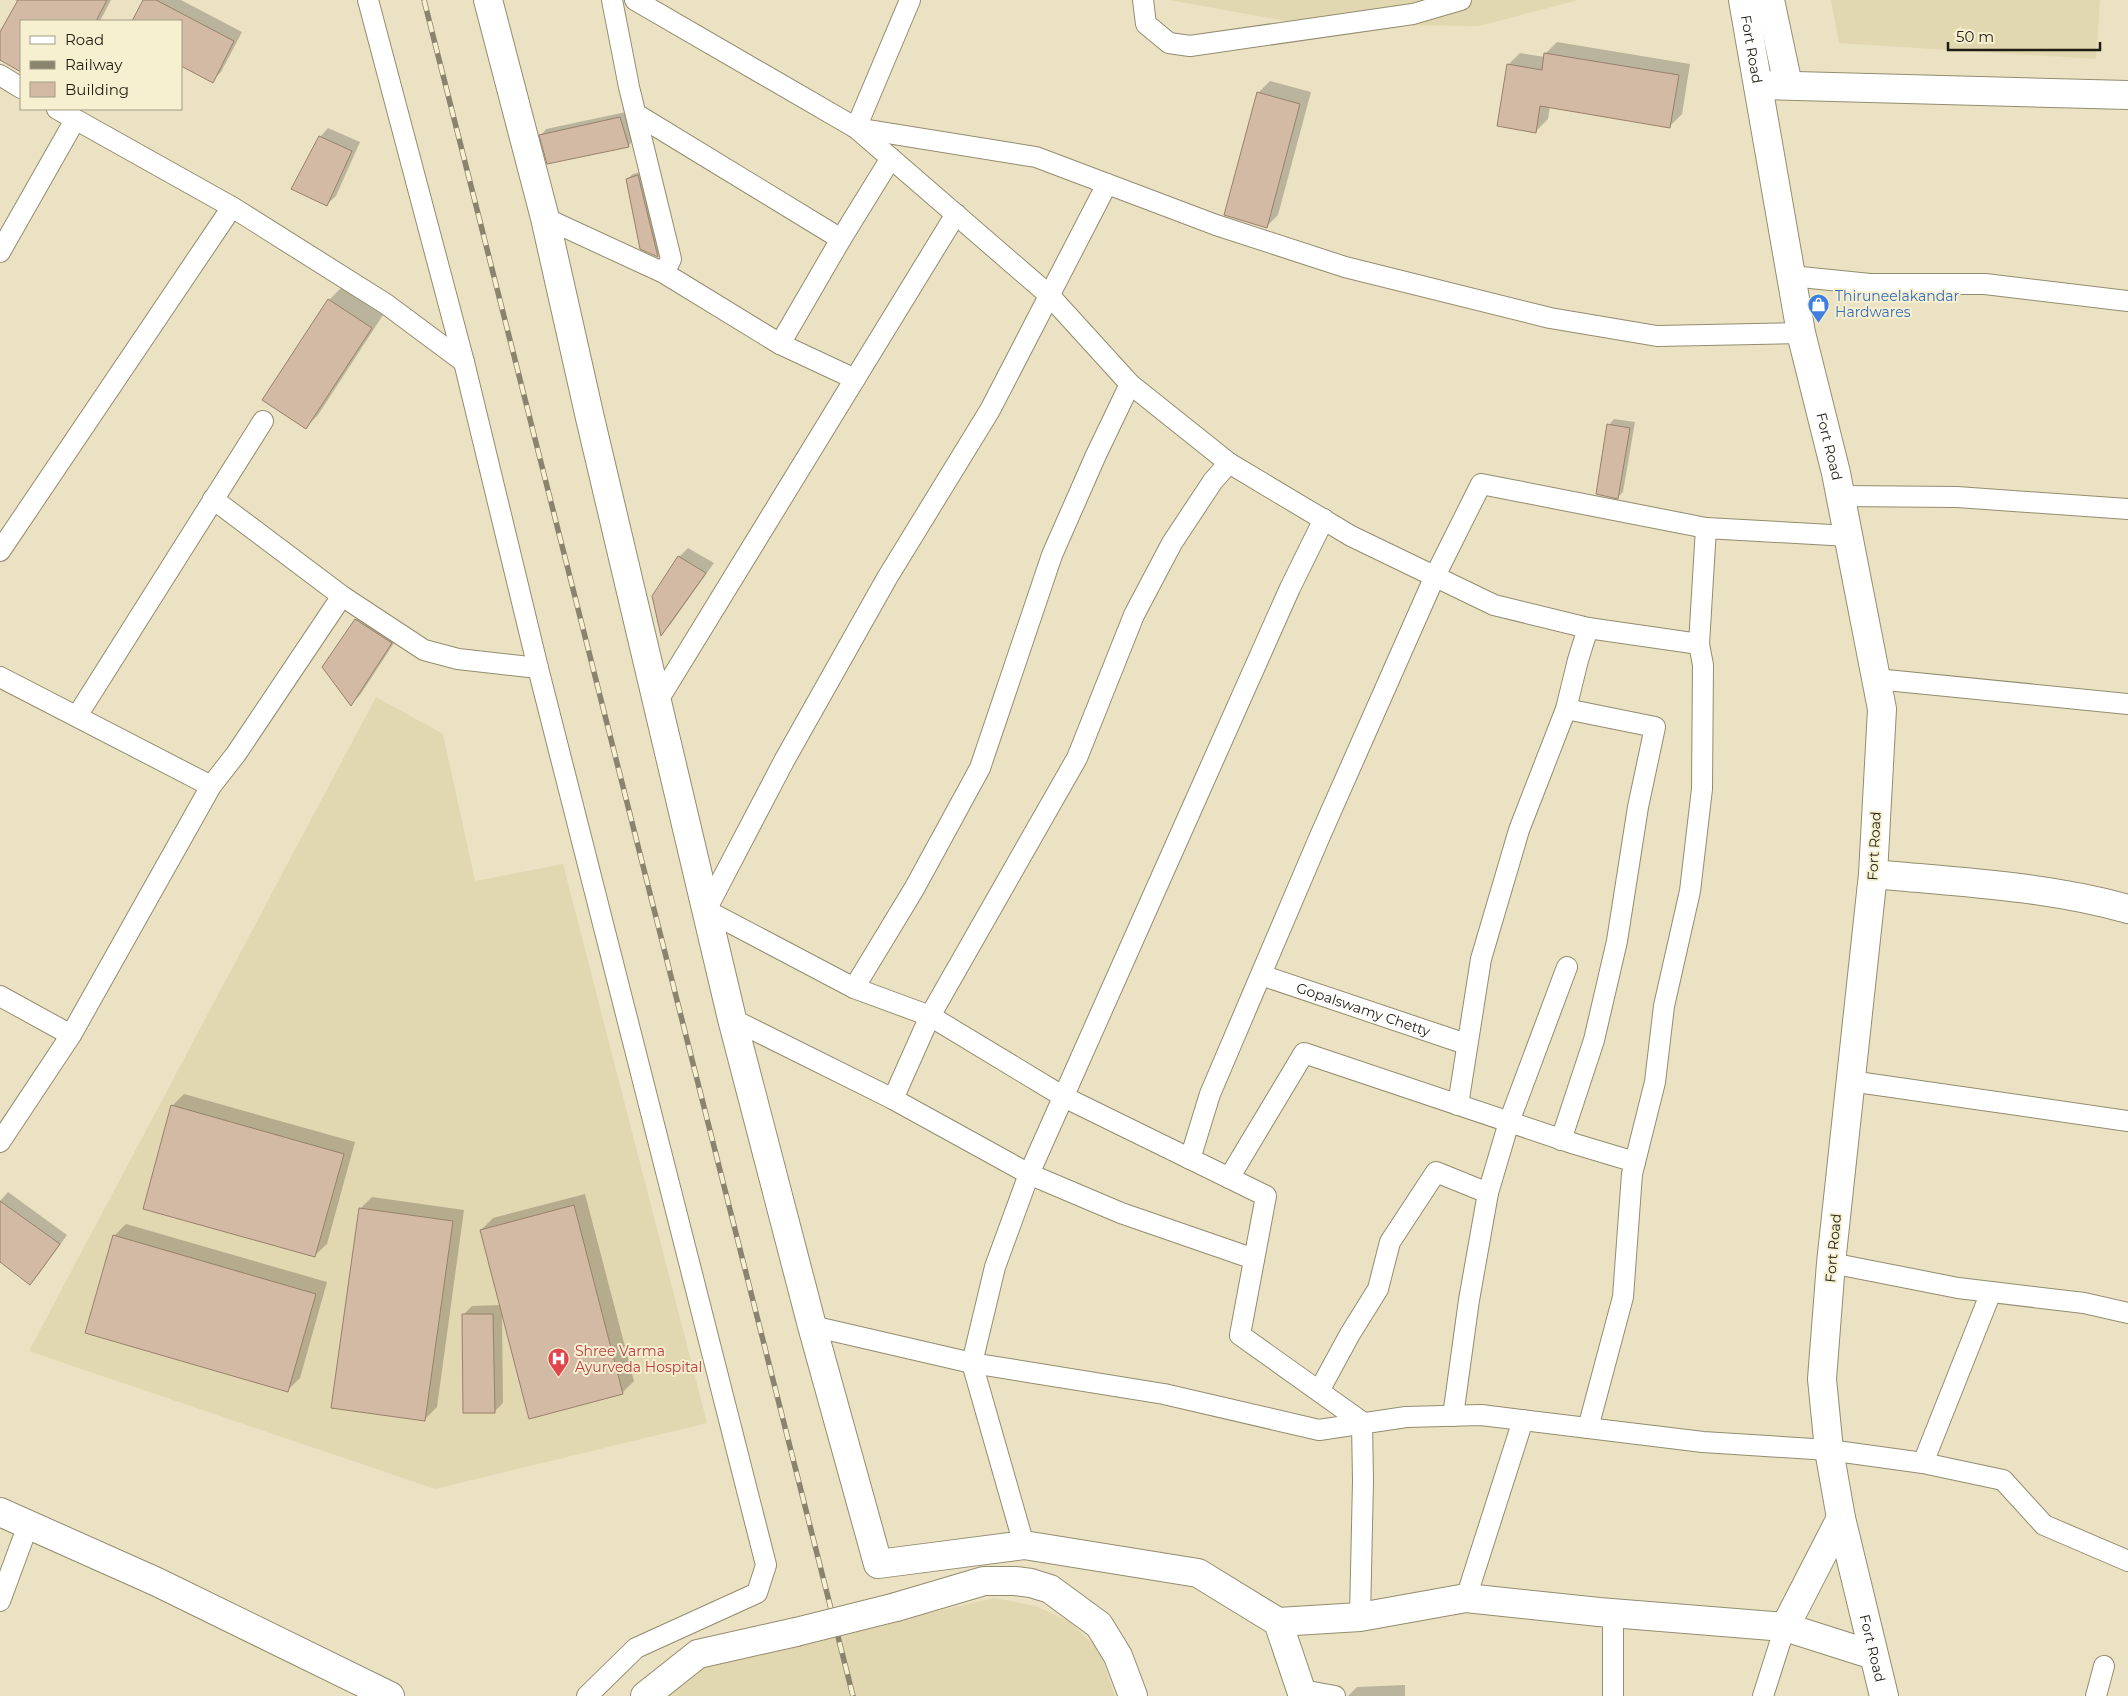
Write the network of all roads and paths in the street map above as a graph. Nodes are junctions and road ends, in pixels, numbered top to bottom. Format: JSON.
{"nodes":[{"id":1,"x":368,"y":0,"type":"edge"},
{"id":2,"x":488,"y":0,"type":"edge"},
{"id":3,"x":612,"y":0,"type":"edge"},
{"id":4,"x":635,"y":0,"type":"edge"},
{"id":5,"x":910,"y":0,"type":"edge"},
{"id":6,"x":1143,"y":0,"type":"edge"},
{"id":7,"x":1461,"y":0,"type":"edge"},
{"id":8,"x":1743,"y":0,"type":"edge"},
{"id":9,"x":1770,"y":0,"type":"edge"},
{"id":10,"x":0,"y":76,"type":"edge"},
{"id":11,"x":1758,"y":85,"type":"junction"},
{"id":12,"x":1788,"y":85,"type":"junction"},
{"id":13,"x":20,"y":87,"type":"edge"},
{"id":14,"x":2128,"y":95,"type":"edge"},
{"id":15,"x":59,"y":110,"type":"edge"},
{"id":16,"x":636,"y":114,"type":"junction"},
{"id":17,"x":75,"y":120,"type":"junction"},
{"id":18,"x":856,"y":128,"type":"junction"},
{"id":19,"x":891,"y":158,"type":"junction"},
{"id":20,"x":1107,"y":184,"type":"junction"},
{"id":21,"x":232,"y":207,"type":"junction"},
{"id":22,"x":956,"y":214,"type":"junction"},
{"id":23,"x":545,"y":218,"type":"junction"},
{"id":24,"x":841,"y":239,"type":"junction"},
{"id":25,"x":0,"y":252,"type":"edge"},
{"id":26,"x":664,"y":273,"type":"junction"},
{"id":27,"x":1791,"y":276,"type":"junction"},
{"id":28,"x":1049,"y":295,"type":"junction"},
{"id":29,"x":2128,"y":301,"type":"edge"},
{"id":30,"x":1801,"y":333,"type":"junction"},
{"id":31,"x":780,"y":344,"type":"junction"},
{"id":32,"x":464,"y":362,"type":"junction"},
{"id":33,"x":855,"y":379,"type":"junction"},
{"id":34,"x":1130,"y":384,"type":"junction"},
{"id":35,"x":263,"y":421,"type":"dead end"},
{"id":36,"x":1229,"y":463,"type":"junction"},
{"id":37,"x":1841,"y":496,"type":"junction"},
{"id":38,"x":212,"y":499,"type":"junction"},
{"id":39,"x":2128,"y":509,"type":"edge"},
{"id":40,"x":1324,"y":519,"type":"junction"},
{"id":41,"x":1706,"y":528,"type":"junction"},
{"id":42,"x":1848,"y":536,"type":"junction"},
{"id":43,"x":0,"y":551,"type":"edge"},
{"id":44,"x":1435,"y":576,"type":"junction"},
{"id":45,"x":342,"y":596,"type":"junction"},
{"id":46,"x":1588,"y":628,"type":"junction"},
{"id":47,"x":1699,"y":644,"type":"junction"},
{"id":48,"x":538,"y":668,"type":"junction"},
{"id":49,"x":0,"y":677,"type":"edge"},
{"id":50,"x":1876,"y":679,"type":"junction"},
{"id":51,"x":657,"y":702,"type":"junction"},
{"id":52,"x":2128,"y":704,"type":"edge"},
{"id":53,"x":1566,"y":709,"type":"junction"},
{"id":54,"x":77,"y":716,"type":"junction"},
{"id":55,"x":211,"y":786,"type":"junction"},
{"id":56,"x":1873,"y":874,"type":"junction"},
{"id":57,"x":2128,"y":909,"type":"edge"},
{"id":58,"x":706,"y":910,"type":"junction"},
{"id":59,"x":1567,"y":967,"type":"dead end"},
{"id":60,"x":1261,"y":975,"type":"junction"},
{"id":61,"x":854,"y":988,"type":"junction"},
{"id":62,"x":0,"y":996,"type":"edge"},
{"id":63,"x":930,"y":1016,"type":"junction"},
{"id":64,"x":732,"y":1019,"type":"junction"},
{"id":65,"x":71,"y":1035,"type":"junction"},
{"id":66,"x":1466,"y":1044,"type":"junction"},
{"id":67,"x":1850,"y":1081,"type":"junction"},
{"id":68,"x":1064,"y":1097,"type":"junction"},
{"id":69,"x":893,"y":1098,"type":"junction"},
{"id":70,"x":1458,"y":1105,"type":"junction"},
{"id":71,"x":2128,"y":1121,"type":"edge"},
{"id":72,"x":1509,"y":1122,"type":"junction"},
{"id":73,"x":1561,"y":1140,"type":"junction"},
{"id":74,"x":0,"y":1142,"type":"edge"},
{"id":75,"x":1190,"y":1159,"type":"junction"},
{"id":76,"x":1635,"y":1162,"type":"junction"},
{"id":77,"x":1028,"y":1174,"type":"junction"},
{"id":78,"x":1230,"y":1178,"type":"junction"},
{"id":79,"x":1488,"y":1193,"type":"junction"},
{"id":80,"x":1254,"y":1259,"type":"junction"},
{"id":81,"x":1830,"y":1264,"type":"junction"},
{"id":82,"x":1991,"y":1292,"type":"junction"},
{"id":83,"x":2128,"y":1313,"type":"edge"},
{"id":84,"x":812,"y":1326,"type":"junction"},
{"id":85,"x":972,"y":1363,"type":"junction"},
{"id":86,"x":1318,"y":1391,"type":"junction"},
{"id":87,"x":1453,"y":1416,"type":"junction"},
{"id":88,"x":1523,"y":1420,"type":"junction"},
{"id":89,"x":1362,"y":1422,"type":"junction"},
{"id":90,"x":1588,"y":1428,"type":"junction"},
{"id":91,"x":1829,"y":1450,"type":"junction"},
{"id":92,"x":1922,"y":1463,"type":"junction"},
{"id":93,"x":0,"y":1512,"type":"edge"},
{"id":94,"x":1841,"y":1518,"type":"junction"},
{"id":95,"x":28,"y":1525,"type":"junction"},
{"id":96,"x":1024,"y":1545,"type":"junction"},
{"id":97,"x":2128,"y":1561,"type":"edge"},
{"id":98,"x":1466,"y":1598,"type":"junction"},
{"id":99,"x":0,"y":1601,"type":"edge"},
{"id":100,"x":1613,"y":1613,"type":"junction"},
{"id":101,"x":1360,"y":1617,"type":"junction"},
{"id":102,"x":1278,"y":1622,"type":"junction"},
{"id":103,"x":1785,"y":1627,"type":"junction"},
{"id":104,"x":1873,"y":1655,"type":"junction"},
{"id":105,"x":2104,"y":1666,"type":"dead end"},
{"id":106,"x":1302,"y":1693,"type":"edge"},
{"id":107,"x":390,"y":1696,"type":"edge"},
{"id":108,"x":587,"y":1696,"type":"edge"},
{"id":109,"x":645,"y":1696,"type":"edge"},
{"id":110,"x":1133,"y":1696,"type":"edge"},
{"id":111,"x":1335,"y":1696,"type":"edge"},
{"id":112,"x":1613,"y":1696,"type":"edge"},
{"id":113,"x":1762,"y":1696,"type":"edge"},
{"id":114,"x":1884,"y":1696,"type":"edge"},
{"id":115,"x":2096,"y":1696,"type":"edge"}],
"edges":[{"from":1,"to":32,"type":"street"},
{"from":2,"to":23,"type":"street"},
{"from":3,"to":16,"type":"street"},
{"from":4,"to":18,"type":"street"},
{"from":5,"to":18,"type":"street"},
{"from":6,"to":7,"type":"street"},
{"from":8,"to":11,"type":"street","name":"Fort Road"},
{"from":9,"to":12,"type":"street"},
{"from":10,"to":13,"type":"street"},
{"from":11,"to":12,"type":"street"},
{"from":11,"to":27,"type":"street","name":"Fort Road"},
{"from":12,"to":14,"type":"street"},
{"from":15,"to":17,"type":"street"},
{"from":16,"to":24,"type":"street"},
{"from":16,"to":26,"type":"street"},
{"from":17,"to":21,"type":"street"},
{"from":17,"to":25,"type":"street"},
{"from":18,"to":19,"type":"street"},
{"from":18,"to":20,"type":"street"},
{"from":19,"to":22,"type":"street"},
{"from":19,"to":24,"type":"street"},
{"from":20,"to":28,"type":"street"},
{"from":20,"to":30,"type":"street"},
{"from":21,"to":32,"type":"street"},
{"from":21,"to":43,"type":"street"},
{"from":22,"to":28,"type":"street"},
{"from":22,"to":33,"type":"street"},
{"from":23,"to":26,"type":"street"},
{"from":23,"to":51,"type":"street"},
{"from":24,"to":31,"type":"street"},
{"from":26,"to":31,"type":"street"},
{"from":27,"to":29,"type":"street"},
{"from":27,"to":30,"type":"street","name":"Fort Road"},
{"from":28,"to":34,"type":"street"},
{"from":28,"to":58,"type":"street"},
{"from":30,"to":37,"type":"street","name":"Fort Road"},
{"from":31,"to":33,"type":"street"},
{"from":32,"to":48,"type":"street"},
{"from":33,"to":51,"type":"street"},
{"from":34,"to":36,"type":"street"},
{"from":34,"to":61,"type":"street"},
{"from":35,"to":38,"type":"street"},
{"from":36,"to":40,"type":"street"},
{"from":36,"to":63,"type":"street"},
{"from":37,"to":39,"type":"street"},
{"from":37,"to":42,"type":"street","name":"Fort Road"},
{"from":38,"to":45,"type":"street"},
{"from":38,"to":54,"type":"street"},
{"from":40,"to":44,"type":"street"},
{"from":40,"to":68,"type":"street"},
{"from":41,"to":42,"type":"street"},
{"from":41,"to":44,"type":"street"},
{"from":41,"to":47,"type":"street"},
{"from":42,"to":50,"type":"street","name":"Fort Road"},
{"from":44,"to":46,"type":"street"},
{"from":44,"to":60,"type":"street"},
{"from":45,"to":48,"type":"street"},
{"from":45,"to":55,"type":"street"},
{"from":46,"to":47,"type":"street"},
{"from":46,"to":53,"type":"street"},
{"from":47,"to":76,"type":"street"},
{"from":48,"to":108,"type":"street"},
{"from":49,"to":54,"type":"street"},
{"from":50,"to":52,"type":"street"},
{"from":50,"to":56,"type":"street","name":"Fort Road"},
{"from":51,"to":58,"type":"street"},
{"from":53,"to":66,"type":"street"},
{"from":53,"to":73,"type":"street"},
{"from":54,"to":55,"type":"street"},
{"from":55,"to":65,"type":"street"},
{"from":56,"to":57,"type":"street"},
{"from":56,"to":67,"type":"street","name":"Fort Road"},
{"from":58,"to":61,"type":"street"},
{"from":58,"to":64,"type":"street"},
{"from":59,"to":72,"type":"street"},
{"from":60,"to":66,"type":"street","name":"Gopalswamy Chetty"},
{"from":60,"to":75,"type":"street"},
{"from":61,"to":63,"type":"street"},
{"from":62,"to":65,"type":"street"},
{"from":63,"to":68,"type":"street"},
{"from":63,"to":69,"type":"street"},
{"from":64,"to":69,"type":"street"},
{"from":64,"to":84,"type":"street"},
{"from":65,"to":74,"type":"street"},
{"from":66,"to":70,"type":"street"},
{"from":67,"to":71,"type":"street"},
{"from":67,"to":81,"type":"street","name":"Fort Road"},
{"from":68,"to":75,"type":"street"},
{"from":68,"to":77,"type":"street"},
{"from":69,"to":77,"type":"street"},
{"from":70,"to":72,"type":"street"},
{"from":70,"to":78,"type":"street"},
{"from":72,"to":73,"type":"street"},
{"from":72,"to":79,"type":"street"},
{"from":73,"to":76,"type":"street"},
{"from":75,"to":78,"type":"street"},
{"from":76,"to":90,"type":"street"},
{"from":77,"to":80,"type":"street"},
{"from":77,"to":85,"type":"street"},
{"from":78,"to":80,"type":"street"},
{"from":79,"to":86,"type":"street"},
{"from":79,"to":87,"type":"street"},
{"from":80,"to":86,"type":"street"},
{"from":81,"to":82,"type":"street"},
{"from":81,"to":91,"type":"street","name":"Fort Road"},
{"from":82,"to":83,"type":"street"},
{"from":82,"to":92,"type":"street"},
{"from":84,"to":85,"type":"street"},
{"from":84,"to":96,"type":"street"},
{"from":85,"to":89,"type":"street"},
{"from":85,"to":96,"type":"street"},
{"from":86,"to":89,"type":"street"},
{"from":87,"to":88,"type":"street"},
{"from":87,"to":89,"type":"street"},
{"from":88,"to":90,"type":"street"},
{"from":88,"to":98,"type":"street"},
{"from":89,"to":101,"type":"street"},
{"from":90,"to":91,"type":"street"},
{"from":91,"to":92,"type":"street"},
{"from":91,"to":94,"type":"street","name":"Fort Road"},
{"from":92,"to":97,"type":"street"},
{"from":93,"to":95,"type":"street"},
{"from":94,"to":103,"type":"street"},
{"from":94,"to":104,"type":"street","name":"Fort Road"},
{"from":95,"to":99,"type":"street"},
{"from":95,"to":107,"type":"street"},
{"from":96,"to":102,"type":"street"},
{"from":98,"to":100,"type":"street"},
{"from":98,"to":101,"type":"street"},
{"from":100,"to":103,"type":"street"},
{"from":100,"to":112,"type":"street"},
{"from":101,"to":102,"type":"street"},
{"from":102,"to":106,"type":"street"},
{"from":103,"to":104,"type":"street"},
{"from":103,"to":113,"type":"street"},
{"from":104,"to":114,"type":"street","name":"Fort Road"},
{"from":105,"to":115,"type":"street"},
{"from":106,"to":111,"type":"street"},
{"from":109,"to":110,"type":"street","bridge":true}]}
